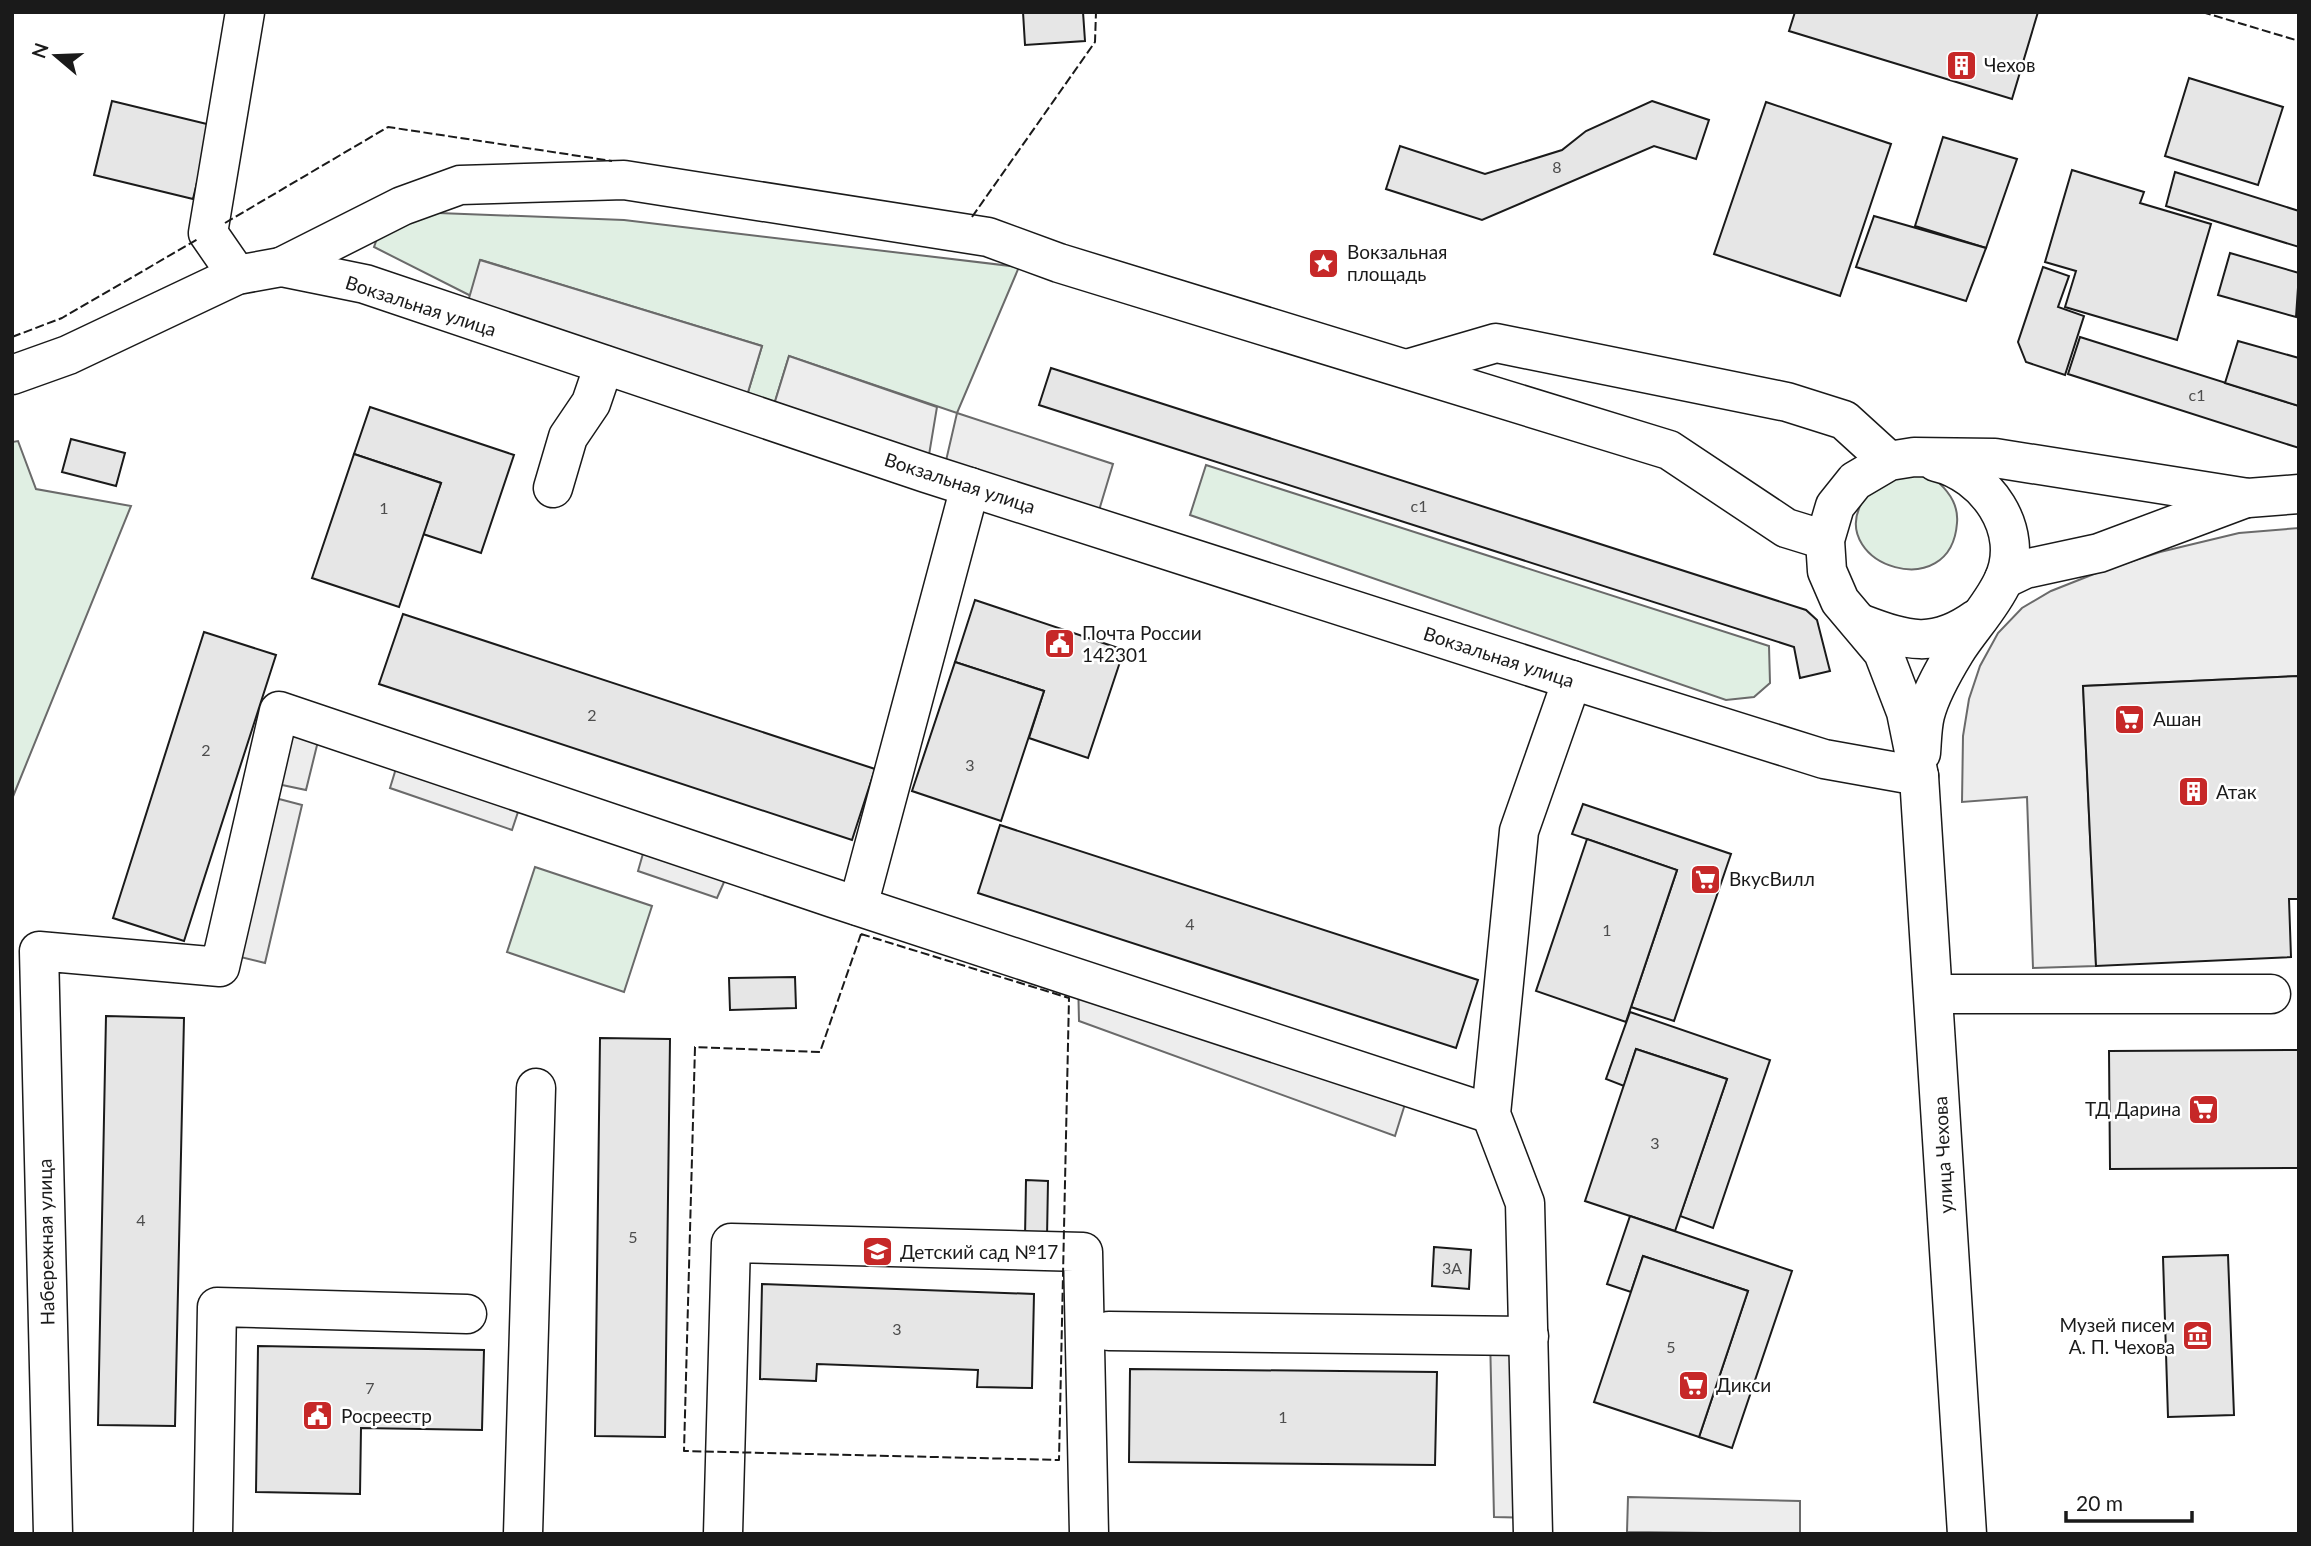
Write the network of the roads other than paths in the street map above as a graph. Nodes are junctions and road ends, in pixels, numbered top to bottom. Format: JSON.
{"nodes":[{"id":1,"x":245,"y":12,"type":"edge"},
{"id":2,"x":281,"y":267,"type":"junction"},
{"id":3,"x":237,"y":275,"type":"junction"},
{"id":4,"x":604,"y":365,"type":"junction"},
{"id":5,"x":1407,"y":369,"type":"junction"},
{"id":6,"x":12,"y":375,"type":"edge"},
{"id":7,"x":1902,"y":459,"type":"junction"},
{"id":8,"x":970,"y":487,"type":"junction"},
{"id":9,"x":553,"y":488,"type":"dead end"},
{"id":10,"x":2299,"y":494,"type":"edge"},
{"id":11,"x":2248,"y":498,"type":"junction"},
{"id":12,"x":1825,"y":540,"type":"junction"},
{"id":13,"x":2004,"y":579,"type":"junction"},
{"id":14,"x":1983,"y":613,"type":"junction"},
{"id":15,"x":1862,"y":624,"type":"junction"},
{"id":16,"x":1572,"y":680,"type":"junction"},
{"id":17,"x":1919,"y":776,"type":"junction"},
{"id":18,"x":858,"y":906,"type":"junction"},
{"id":19,"x":1934,"y":994,"type":"junction"},
{"id":20,"x":2271,"y":995,"type":"dead end"},
{"id":21,"x":536,"y":1088,"type":"dead end"},
{"id":22,"x":1490,"y":1114,"type":"junction"},
{"id":23,"x":467,"y":1314,"type":"dead end"},
{"id":24,"x":1109,"y":1331,"type":"dead end"},
{"id":25,"x":1529,"y":1336,"type":"junction"},
{"id":26,"x":53,"y":1534,"type":"edge"},
{"id":27,"x":213,"y":1534,"type":"edge"},
{"id":28,"x":523,"y":1534,"type":"edge"},
{"id":29,"x":723,"y":1534,"type":"edge"},
{"id":30,"x":1089,"y":1534,"type":"edge"},
{"id":31,"x":1533,"y":1534,"type":"edge"},
{"id":32,"x":1967,"y":1534,"type":"edge"}],
"edges":[{"from":1,"to":3,"type":"street"},
{"from":2,"to":3,"type":"street","name":"Вокзальная улица"},
{"from":2,"to":4,"type":"street","name":"Вокзальная улица"},
{"from":2,"to":5,"type":"street"},
{"from":3,"to":6,"type":"street","name":"Вокзальная улица"},
{"from":4,"to":8,"type":"street","name":"Вокзальная улица"},
{"from":4,"to":9,"type":"street"},
{"from":5,"to":7,"type":"street"},
{"from":5,"to":12,"type":"street"},
{"from":7,"to":11,"type":"street"},
{"from":7,"to":12,"type":"street"},
{"from":7,"to":13,"type":"street"},
{"from":8,"to":16,"type":"street","name":"Вокзальная улица"},
{"from":8,"to":18,"type":"street"},
{"from":10,"to":11,"type":"street"},
{"from":11,"to":13,"type":"street"},
{"from":12,"to":15,"type":"street"},
{"from":13,"to":14,"type":"street"},
{"from":14,"to":15,"type":"street"},
{"from":14,"to":17,"type":"street"},
{"from":15,"to":17,"type":"street"},
{"from":16,"to":17,"type":"street","name":"Вокзальная улица"},
{"from":16,"to":22,"type":"street"},
{"from":17,"to":19,"type":"street","name":"улица Чехова"},
{"from":18,"to":22,"type":"street"},
{"from":18,"to":26,"type":"street","name":"Набережная улица"},
{"from":19,"to":20,"type":"street"},
{"from":19,"to":32,"type":"street","name":"улица Чехова"},
{"from":21,"to":28,"type":"street"},
{"from":22,"to":25,"type":"street"},
{"from":23,"to":27,"type":"street"},
{"from":24,"to":25,"type":"street"},
{"from":25,"to":31,"type":"street"},
{"from":29,"to":30,"type":"street"}]}
